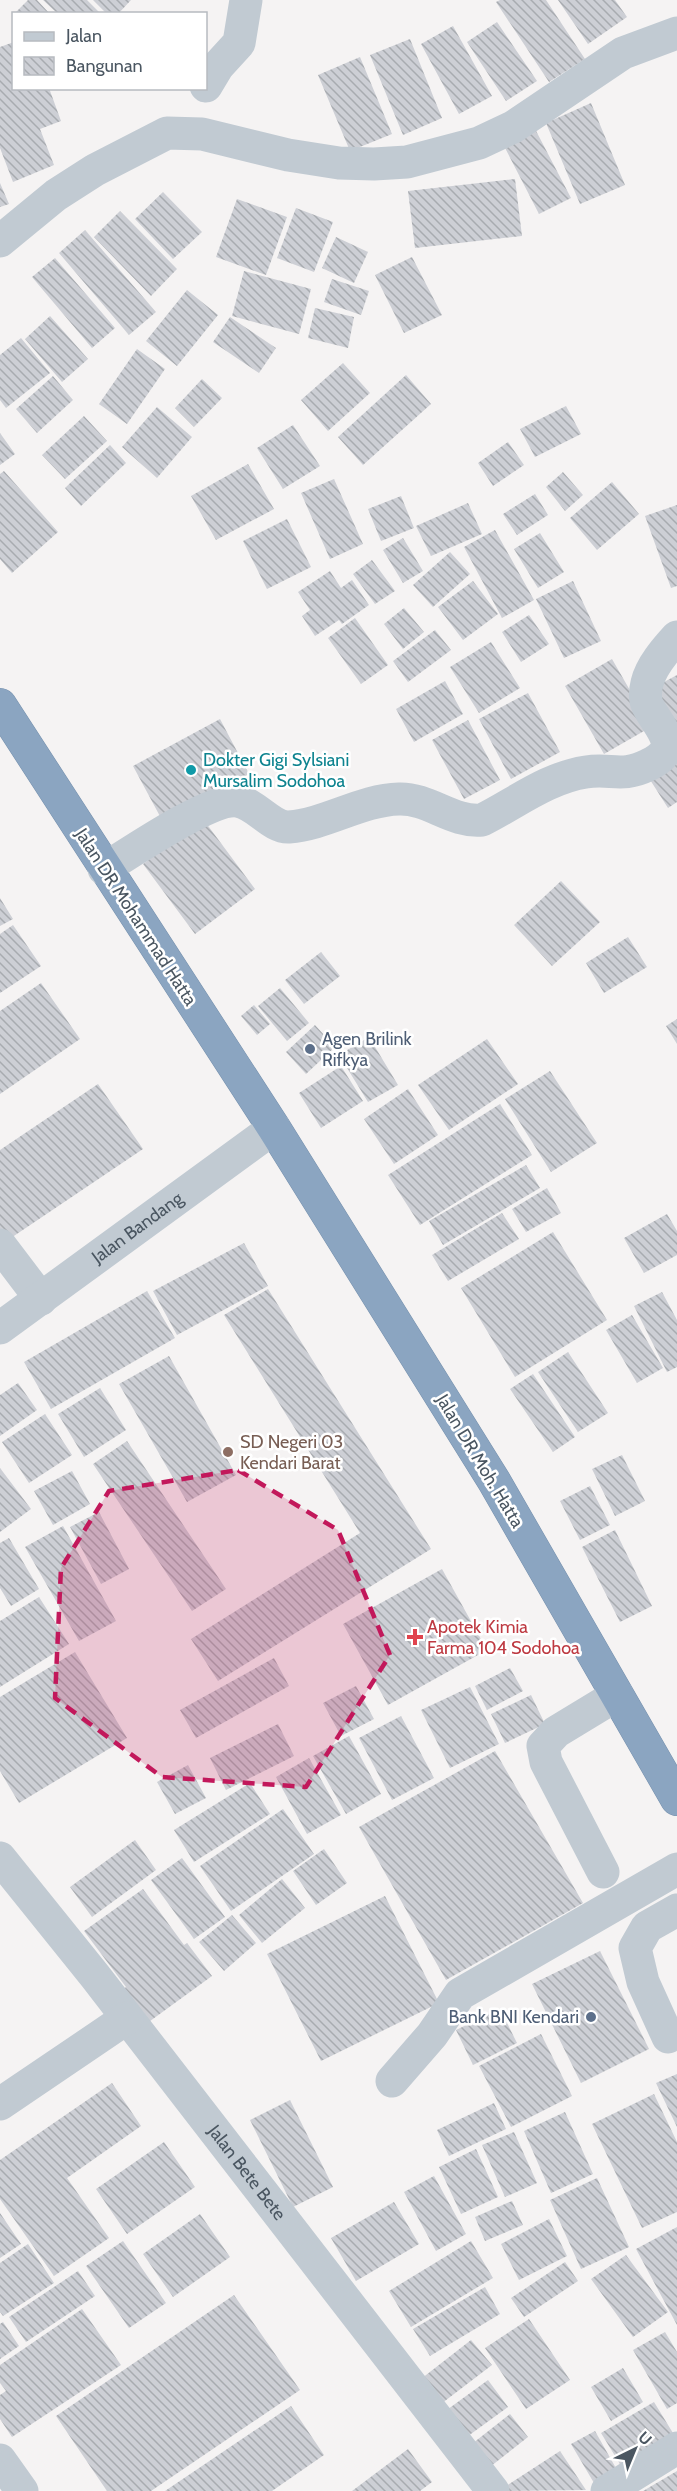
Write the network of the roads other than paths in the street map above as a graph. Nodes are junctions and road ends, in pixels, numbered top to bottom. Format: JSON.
{"nodes":[{"id":1,"x":246,"y":0,"type":"edge"},
{"id":2,"x":677,"y":33,"type":"edge"},
{"id":3,"x":207,"y":84,"type":"edge"},
{"id":4,"x":203,"y":90,"type":"edge"},
{"id":5,"x":167,"y":133,"type":"junction"},
{"id":6,"x":0,"y":241,"type":"edge"},
{"id":7,"x":677,"y":637,"type":"edge"},
{"id":8,"x":0,"y":705,"type":"edge"},
{"id":9,"x":104,"y":868,"type":"junction"},
{"id":10,"x":274,"y":1128,"type":"junction"},
{"id":11,"x":0,"y":1245,"type":"edge"},
{"id":12,"x":41,"y":1299,"type":"junction"},
{"id":13,"x":0,"y":1328,"type":"edge"},
{"id":14,"x":617,"y":1695,"type":"junction"},
{"id":15,"x":677,"y":1799,"type":"edge"},
{"id":16,"x":0,"y":1858,"type":"edge"},
{"id":17,"x":677,"y":1869,"type":"edge"},
{"id":18,"x":603,"y":1872,"type":"dead end"},
{"id":19,"x":677,"y":1910,"type":"edge"},
{"id":20,"x":127,"y":2018,"type":"junction"},
{"id":21,"x":668,"y":2037,"type":"dead end"},
{"id":22,"x":392,"y":2081,"type":"dead end"},
{"id":23,"x":0,"y":2104,"type":"edge"},
{"id":24,"x":677,"y":2448,"type":"edge"},
{"id":25,"x":0,"y":2460,"type":"edge"},
{"id":26,"x":22,"y":2491,"type":"edge"},
{"id":27,"x":493,"y":2491,"type":"edge"},
{"id":28,"x":607,"y":2491,"type":"edge"}],
"edges":[{"from":1,"to":3,"type":"street"},
{"from":2,"to":5,"type":"street"},
{"from":4,"to":5,"type":"street"},
{"from":5,"to":6,"type":"street"},
{"from":7,"to":9,"type":"street"},
{"from":8,"to":9,"type":"highway","name":"Jalan DR Mohammad Hatta"},
{"from":9,"to":10,"type":"highway","name":"Jalan DR Mohammad Hatta"},
{"from":10,"to":12,"type":"street","name":"Jalan Bandang"},
{"from":10,"to":14,"type":"highway","name":"Jalan DR Moh. Hatta"},
{"from":11,"to":12,"type":"street"},
{"from":12,"to":13,"type":"street","name":"Jalan Bandang"},
{"from":14,"to":15,"type":"highway","name":"Jalan DR Moh. Hatta"},
{"from":14,"to":18,"type":"street"},
{"from":16,"to":20,"type":"street","name":"Jalan Bete Bete"},
{"from":17,"to":22,"type":"street"},
{"from":19,"to":21,"type":"street"},
{"from":20,"to":23,"type":"street"},
{"from":20,"to":27,"type":"street","name":"Jalan Bete Bete"},
{"from":24,"to":28,"type":"street"},
{"from":25,"to":26,"type":"street"}]}
